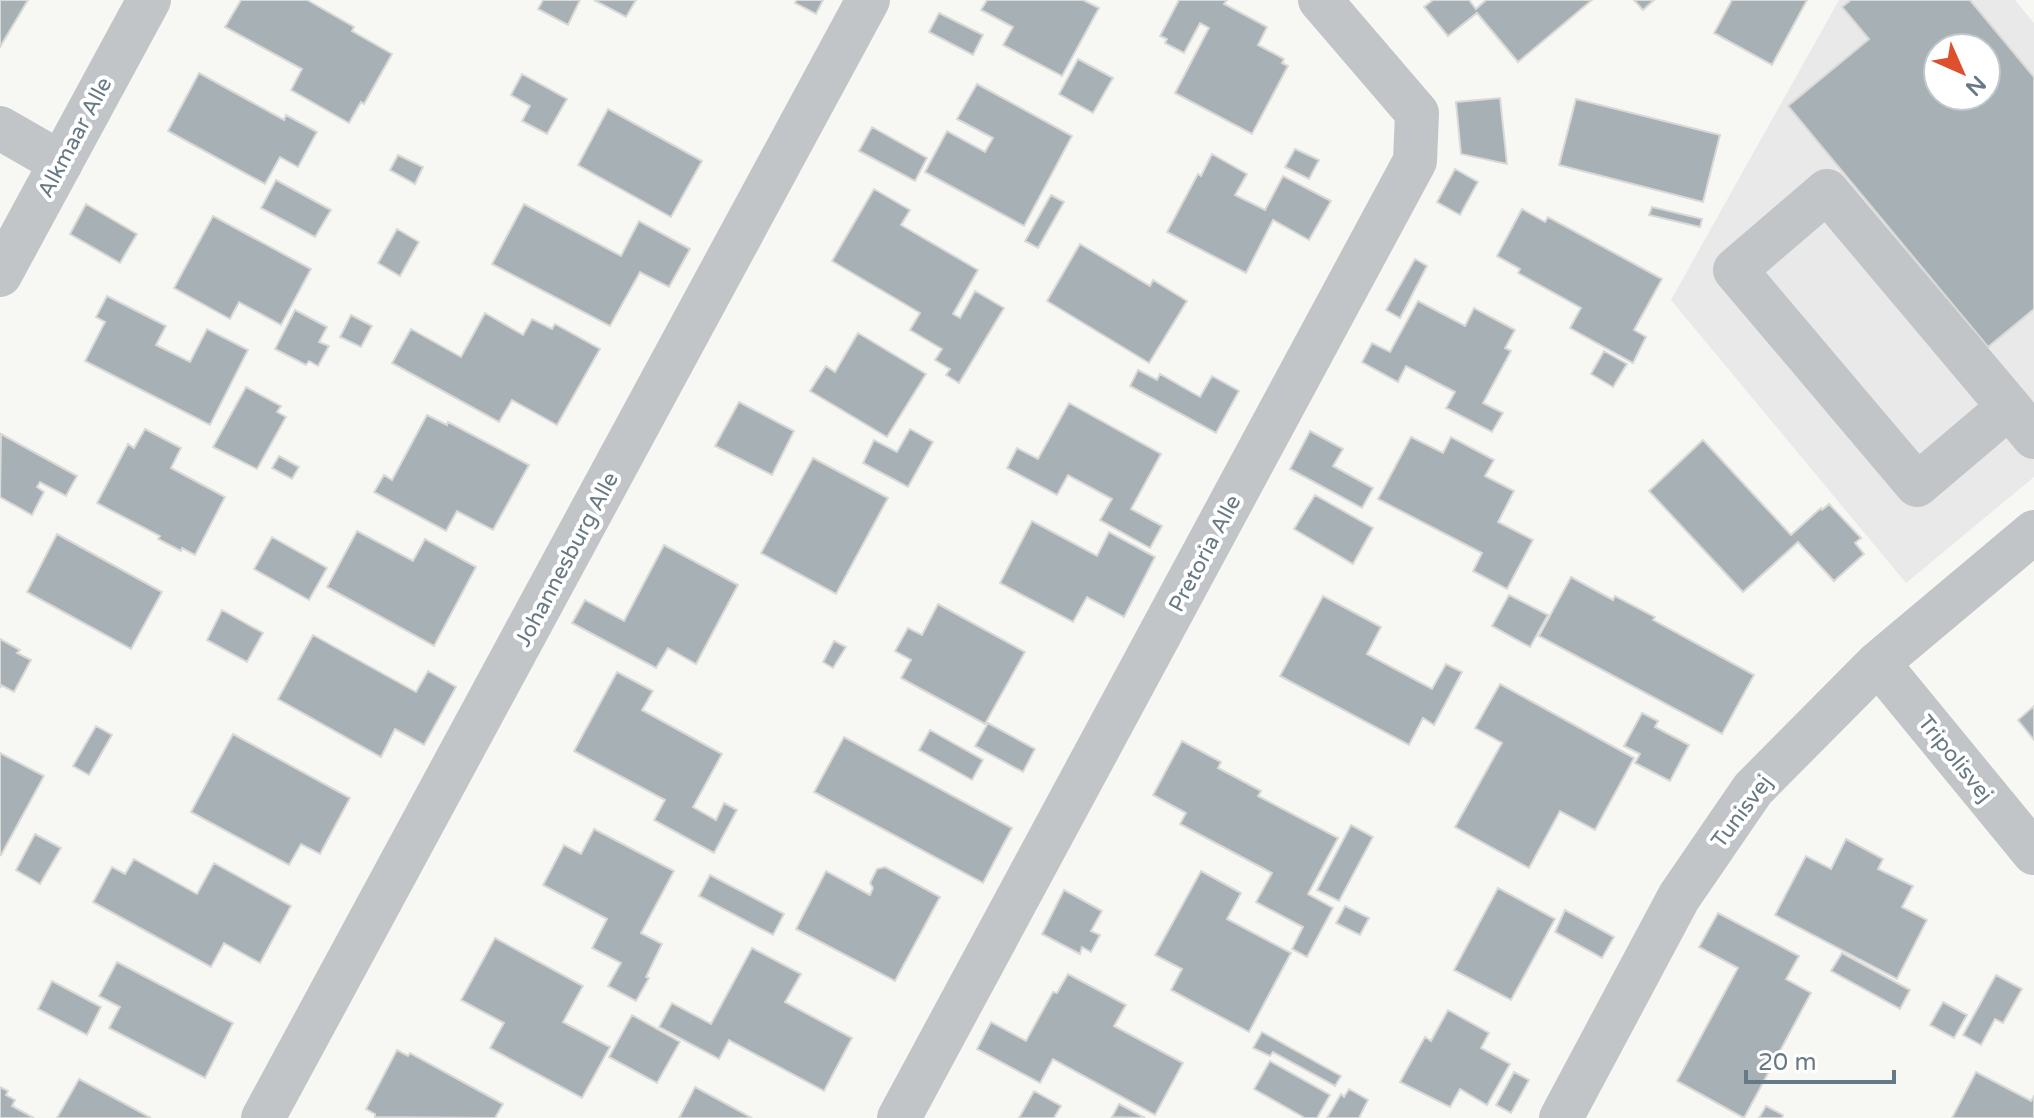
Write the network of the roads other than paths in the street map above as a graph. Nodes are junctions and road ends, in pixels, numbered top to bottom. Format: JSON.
{"nodes":[{"id":1,"x":149,"y":0,"type":"edge"},
{"id":2,"x":868,"y":0,"type":"edge"},
{"id":3,"x":1320,"y":0,"type":"edge"},
{"id":4,"x":0,"y":128,"type":"edge"},
{"id":5,"x":61,"y":163,"type":"junction"},
{"id":6,"x":0,"y":275,"type":"edge"},
{"id":7,"x":2022,"y":422,"type":"edge"},
{"id":8,"x":2034,"y":532,"type":"edge"},
{"id":9,"x":1878,"y":663,"type":"junction"},
{"id":10,"x":2034,"y":853,"type":"edge"},
{"id":11,"x":263,"y":1118,"type":"edge"},
{"id":12,"x":899,"y":1118,"type":"edge"},
{"id":13,"x":1561,"y":1118,"type":"edge"}],
"edges":[{"from":1,"to":5,"type":"street","name":"Alkmaar Alle"},
{"from":2,"to":11,"type":"street","name":"Johannesburg Alle"},
{"from":3,"to":12,"type":"street","name":"Pretoria Alle"},
{"from":4,"to":5,"type":"street"},
{"from":5,"to":6,"type":"street","name":"Alkmaar Alle"},
{"from":7,"to":7,"type":"street"},
{"from":8,"to":9,"type":"street","name":"Tunisvej"},
{"from":9,"to":10,"type":"street","name":"Tripolisvej"},
{"from":9,"to":13,"type":"street","name":"Tunisvej"}]}
